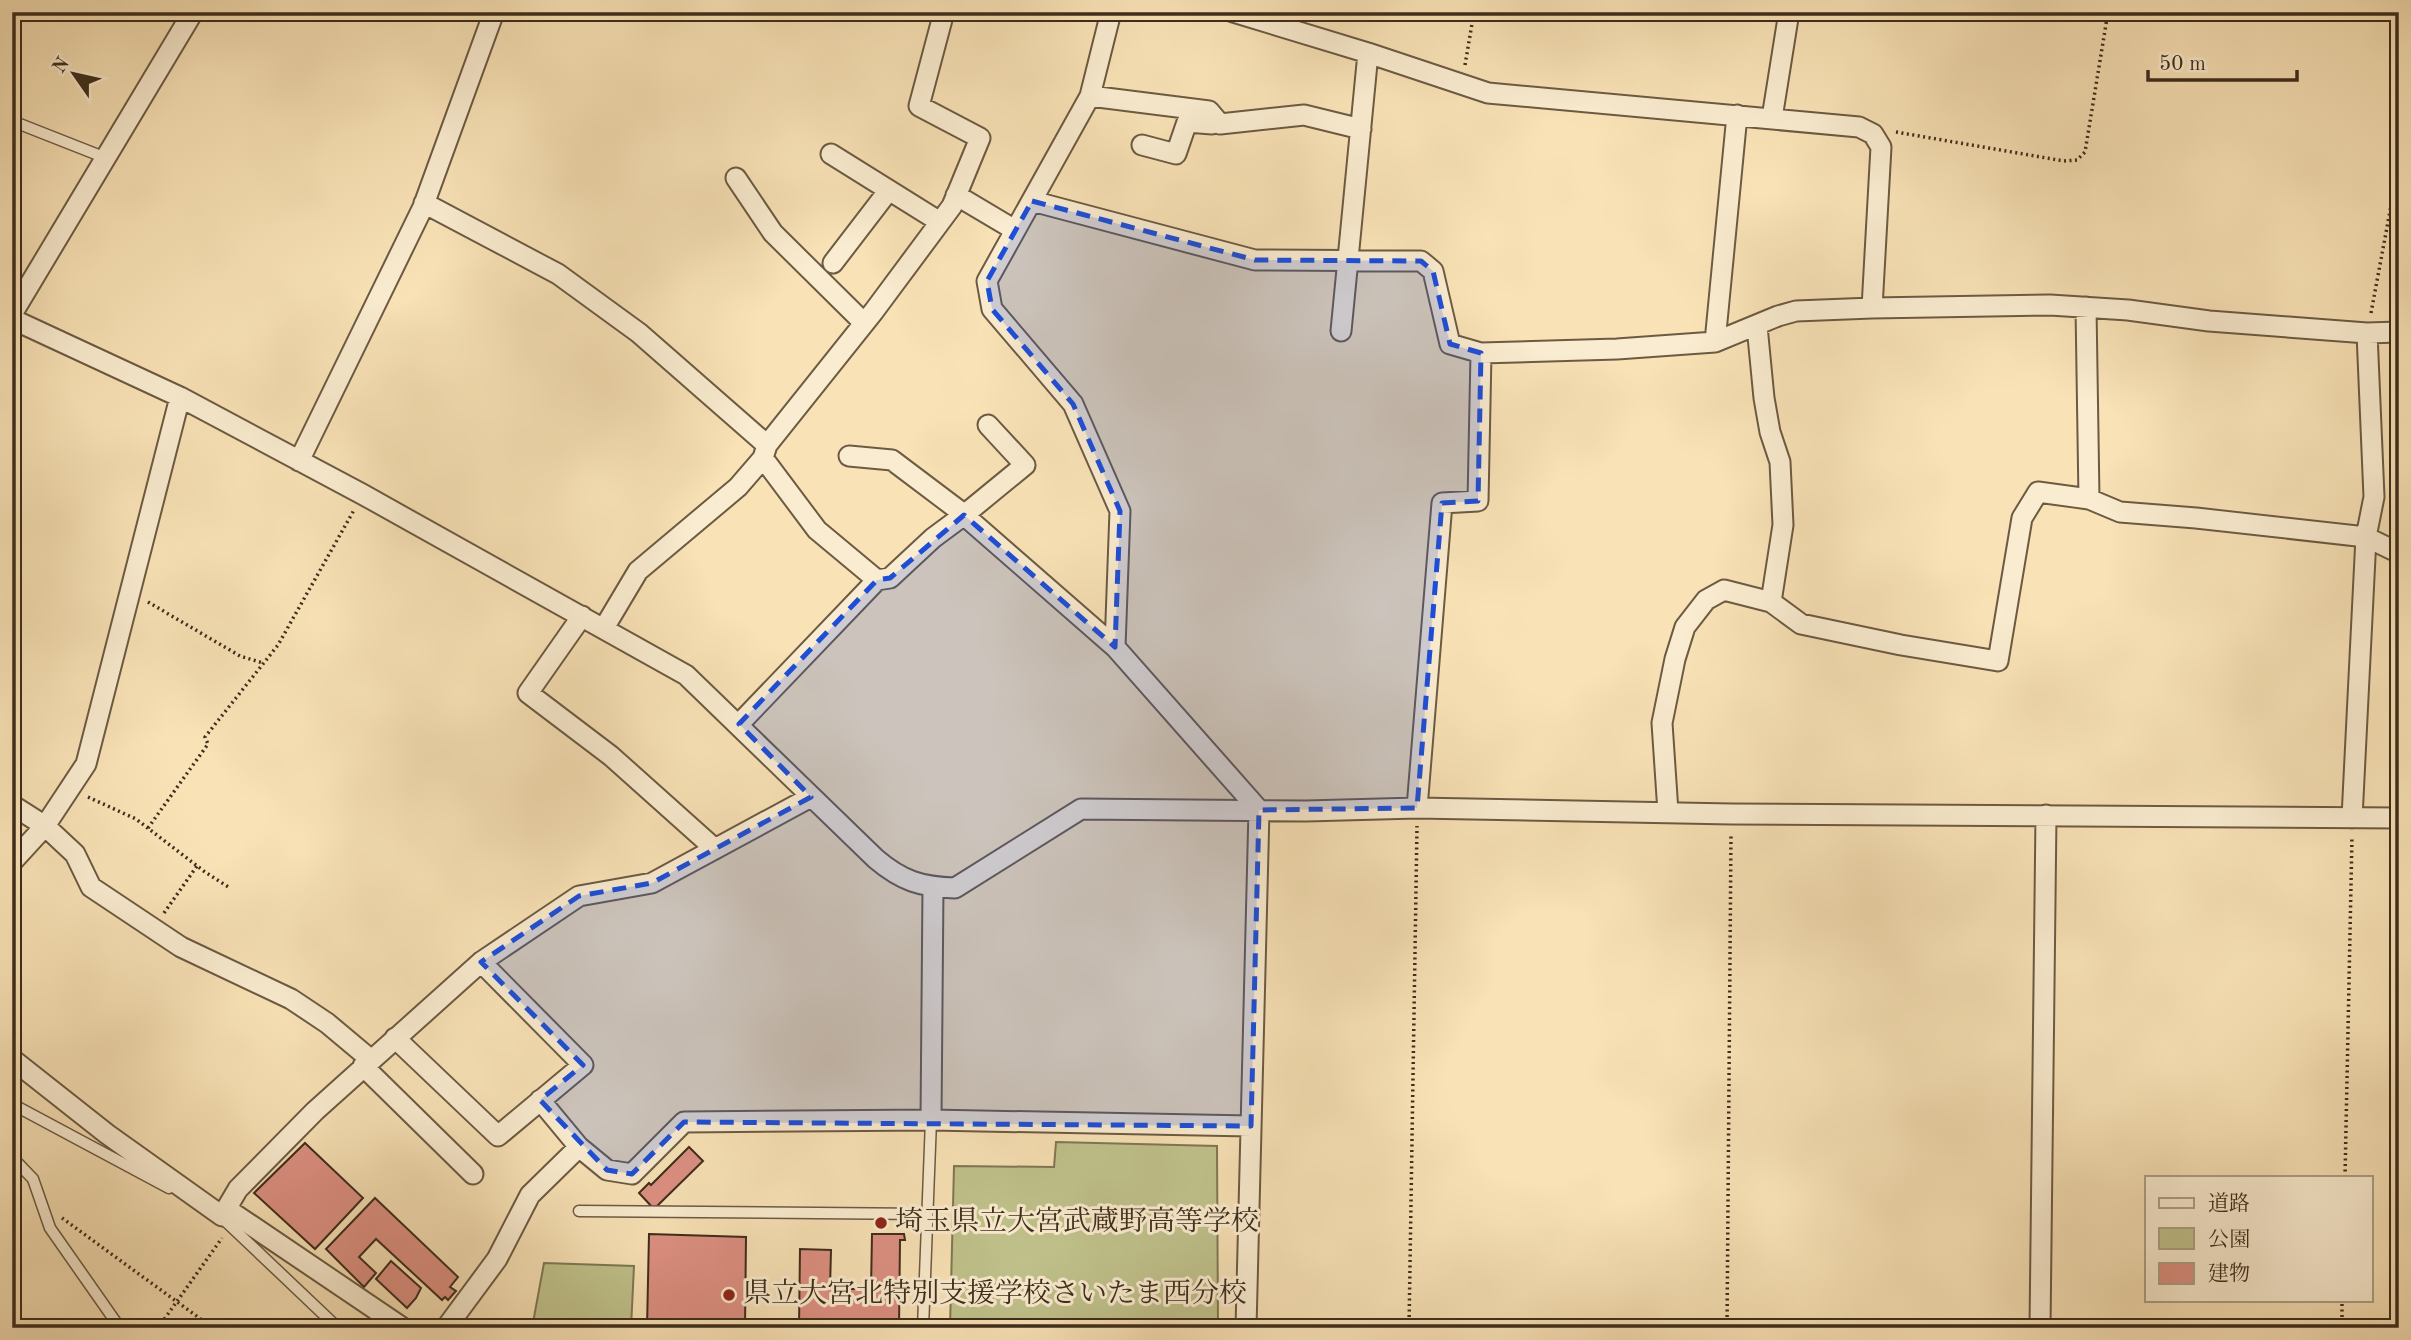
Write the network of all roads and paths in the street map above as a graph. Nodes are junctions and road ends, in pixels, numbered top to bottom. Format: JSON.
{"nodes":[{"id":1,"x":193,"y":12,"type":"edge"},
{"id":2,"x":494,"y":12,"type":"edge"},
{"id":3,"x":944,"y":12,"type":"edge"},
{"id":4,"x":1111,"y":12,"type":"edge"},
{"id":5,"x":1233,"y":12,"type":"edge"},
{"id":6,"x":1474,"y":12,"type":"edge"},
{"id":7,"x":1790,"y":12,"type":"edge"},
{"id":8,"x":2108,"y":12,"type":"edge"},
{"id":9,"x":1368,"y":53,"type":"junction"},
{"id":10,"x":1462,"y":84,"type":"junction"},
{"id":11,"x":1090,"y":96,"type":"junction"},
{"id":12,"x":1737,"y":115,"type":"junction"},
{"id":13,"x":1772,"y":118,"type":"junction"},
{"id":14,"x":12,"y":121,"type":"edge"},
{"id":15,"x":1220,"y":124,"type":"junction"},
{"id":16,"x":1859,"y":127,"type":"junction"},
{"id":17,"x":1361,"y":129,"type":"junction"},
{"id":18,"x":1142,"y":145,"type":"dead end"},
{"id":19,"x":831,"y":153,"type":"dead end"},
{"id":20,"x":106,"y":158,"type":"junction"},
{"id":21,"x":2399,"y":163,"type":"edge"},
{"id":22,"x":736,"y":178,"type":"dead end"},
{"id":23,"x":889,"y":190,"type":"junction"},
{"id":24,"x":956,"y":195,"type":"junction"},
{"id":25,"x":1032,"y":201,"type":"junction"},
{"id":26,"x":424,"y":203,"type":"junction"},
{"id":27,"x":940,"y":222,"type":"junction"},
{"id":28,"x":1015,"y":230,"type":"junction"},
{"id":29,"x":1348,"y":261,"type":"junction"},
{"id":30,"x":833,"y":263,"type":"dead end"},
{"id":31,"x":2086,"y":307,"type":"junction"},
{"id":32,"x":1872,"y":308,"type":"junction"},
{"id":33,"x":12,"y":314,"type":"edge"},
{"id":34,"x":12,"y":319,"type":"edge"},
{"id":35,"x":864,"y":323,"type":"junction"},
{"id":36,"x":1757,"y":326,"type":"junction"},
{"id":37,"x":1341,"y":331,"type":"dead end"},
{"id":38,"x":2367,"y":332,"type":"junction"},
{"id":39,"x":2399,"y":332,"type":"edge"},
{"id":40,"x":1715,"y":342,"type":"junction"},
{"id":41,"x":1481,"y":353,"type":"junction"},
{"id":42,"x":180,"y":397,"type":"junction"},
{"id":43,"x":988,"y":425,"type":"dead end"},
{"id":44,"x":765,"y":451,"type":"junction"},
{"id":45,"x":849,"y":456,"type":"dead end"},
{"id":46,"x":299,"y":461,"type":"junction"},
{"id":47,"x":362,"y":494,"type":"junction"},
{"id":48,"x":2089,"y":499,"type":"junction"},
{"id":49,"x":964,"y":516,"type":"junction"},
{"id":50,"x":2367,"y":537,"type":"junction"},
{"id":51,"x":2399,"y":553,"type":"edge"},
{"id":52,"x":877,"y":580,"type":"junction"},
{"id":53,"x":130,"y":591,"type":"junction"},
{"id":54,"x":1771,"y":602,"type":"junction"},
{"id":55,"x":582,"y":616,"type":"junction"},
{"id":56,"x":604,"y":628,"type":"junction"},
{"id":57,"x":1115,"y":647,"type":"junction"},
{"id":58,"x":263,"y":663,"type":"junction"},
{"id":59,"x":739,"y":724,"type":"junction"},
{"id":60,"x":70,"y":789,"type":"junction"},
{"id":61,"x":12,"y":794,"type":"edge"},
{"id":62,"x":811,"y":797,"type":"junction"},
{"id":63,"x":12,"y":805,"type":"edge"},
{"id":64,"x":1417,"y":808,"type":"junction"},
{"id":65,"x":1259,"y":810,"type":"junction"},
{"id":66,"x":1668,"y":813,"type":"junction"},
{"id":67,"x":1732,"y":814,"type":"junction"},
{"id":68,"x":2046,"y":815,"type":"junction"},
{"id":69,"x":2352,"y":818,"type":"junction"},
{"id":70,"x":2399,"y":818,"type":"edge"},
{"id":71,"x":48,"y":822,"type":"junction"},
{"id":72,"x":148,"y":828,"type":"junction"},
{"id":73,"x":715,"y":849,"type":"junction"},
{"id":74,"x":12,"y":862,"type":"edge"},
{"id":75,"x":197,"y":866,"type":"junction"},
{"id":76,"x":933,"y":887,"type":"junction"},
{"id":77,"x":230,"y":888,"type":"dead end"},
{"id":78,"x":153,"y":929,"type":"junction"},
{"id":79,"x":481,"y":962,"type":"junction"},
{"id":80,"x":395,"y":1038,"type":"junction"},
{"id":81,"x":12,"y":1059,"type":"edge"},
{"id":82,"x":366,"y":1063,"type":"junction"},
{"id":83,"x":540,"y":1100,"type":"junction"},
{"id":84,"x":12,"y":1104,"type":"edge"},
{"id":85,"x":931,"y":1119,"type":"junction"},
{"id":86,"x":1251,"y":1126,"type":"junction"},
{"id":87,"x":579,"y":1147,"type":"junction"},
{"id":88,"x":12,"y":1157,"type":"edge"},
{"id":89,"x":472,"y":1174,"type":"dead end"},
{"id":90,"x":2345,"y":1176,"type":"edge"},
{"id":91,"x":12,"y":1186,"type":"edge"},
{"id":92,"x":43,"y":1204,"type":"junction"},
{"id":93,"x":579,"y":1211,"type":"dead end"},
{"id":94,"x":927,"y":1214,"type":"junction"},
{"id":95,"x":227,"y":1217,"type":"junction"},
{"id":96,"x":176,"y":1301,"type":"junction"},
{"id":97,"x":2342,"y":1302,"type":"edge"},
{"id":98,"x":120,"y":1328,"type":"edge"},
{"id":99,"x":158,"y":1328,"type":"edge"},
{"id":100,"x":213,"y":1328,"type":"edge"},
{"id":101,"x":338,"y":1328,"type":"edge"},
{"id":102,"x":403,"y":1328,"type":"edge"},
{"id":103,"x":446,"y":1328,"type":"edge"},
{"id":104,"x":923,"y":1328,"type":"edge"},
{"id":105,"x":1246,"y":1328,"type":"edge"},
{"id":106,"x":1409,"y":1328,"type":"edge"},
{"id":107,"x":1727,"y":1328,"type":"edge"},
{"id":108,"x":2039,"y":1328,"type":"edge"},
{"id":109,"x":2342,"y":1328,"type":"edge"}],
"edges":[{"from":1,"to":20,"type":"street"},
{"from":2,"to":26,"type":"street"},
{"from":3,"to":24,"type":"street"},
{"from":4,"to":11,"type":"street"},
{"from":5,"to":9,"type":"street"},
{"from":6,"to":10,"type":"path"},
{"from":7,"to":13,"type":"street"},
{"from":8,"to":16,"type":"path"},
{"from":9,"to":10,"type":"street"},
{"from":9,"to":17,"type":"street"},
{"from":10,"to":12,"type":"street"},
{"from":11,"to":15,"type":"street"},
{"from":11,"to":25,"type":"street"},
{"from":12,"to":13,"type":"street"},
{"from":12,"to":40,"type":"street"},
{"from":13,"to":16,"type":"street"},
{"from":14,"to":20,"type":"lane"},
{"from":15,"to":17,"type":"street"},
{"from":15,"to":18,"type":"street"},
{"from":16,"to":32,"type":"street"},
{"from":17,"to":29,"type":"street"},
{"from":19,"to":23,"type":"street"},
{"from":20,"to":33,"type":"street"},
{"from":21,"to":38,"type":"path"},
{"from":22,"to":35,"type":"street"},
{"from":23,"to":27,"type":"street"},
{"from":23,"to":30,"type":"street"},
{"from":24,"to":27,"type":"street"},
{"from":24,"to":28,"type":"street"},
{"from":25,"to":28,"type":"street"},
{"from":25,"to":29,"type":"street"},
{"from":26,"to":44,"type":"street"},
{"from":26,"to":46,"type":"street"},
{"from":27,"to":35,"type":"street"},
{"from":28,"to":57,"type":"street"},
{"from":29,"to":37,"type":"street"},
{"from":29,"to":41,"type":"street"},
{"from":31,"to":32,"type":"street"},
{"from":31,"to":38,"type":"street"},
{"from":31,"to":48,"type":"street"},
{"from":32,"to":36,"type":"street"},
{"from":34,"to":42,"type":"street"},
{"from":35,"to":44,"type":"street"},
{"from":36,"to":40,"type":"street"},
{"from":36,"to":54,"type":"street"},
{"from":38,"to":39,"type":"street"},
{"from":38,"to":50,"type":"street"},
{"from":40,"to":41,"type":"street"},
{"from":41,"to":64,"type":"street"},
{"from":42,"to":46,"type":"street"},
{"from":42,"to":53,"type":"street"},
{"from":43,"to":49,"type":"street"},
{"from":44,"to":52,"type":"street"},
{"from":44,"to":56,"type":"street"},
{"from":45,"to":49,"type":"street"},
{"from":46,"to":47,"type":"street"},
{"from":47,"to":55,"type":"street"},
{"from":47,"to":58,"type":"path"},
{"from":48,"to":50,"type":"street"},
{"from":48,"to":54,"type":"street"},
{"from":49,"to":52,"type":"street"},
{"from":49,"to":57,"type":"street"},
{"from":50,"to":51,"type":"street"},
{"from":50,"to":69,"type":"street"},
{"from":52,"to":59,"type":"street"},
{"from":53,"to":58,"type":"path"},
{"from":53,"to":60,"type":"street"},
{"from":54,"to":66,"type":"street"},
{"from":55,"to":56,"type":"street"},
{"from":55,"to":73,"type":"street"},
{"from":56,"to":59,"type":"street"},
{"from":57,"to":65,"type":"street"},
{"from":58,"to":72,"type":"path"},
{"from":59,"to":62,"type":"street"},
{"from":60,"to":71,"type":"street"},
{"from":60,"to":72,"type":"path"},
{"from":61,"to":71,"type":"street"},
{"from":62,"to":73,"type":"street"},
{"from":62,"to":76,"type":"street"},
{"from":63,"to":71,"type":"street"},
{"from":64,"to":65,"type":"street"},
{"from":64,"to":66,"type":"street"},
{"from":64,"to":106,"type":"path"},
{"from":65,"to":76,"type":"street"},
{"from":65,"to":86,"type":"street"},
{"from":66,"to":67,"type":"street"},
{"from":67,"to":68,"type":"street"},
{"from":67,"to":107,"type":"path"},
{"from":68,"to":69,"type":"street"},
{"from":68,"to":108,"type":"street"},
{"from":69,"to":70,"type":"street"},
{"from":69,"to":90,"type":"path"},
{"from":71,"to":74,"type":"street"},
{"from":71,"to":78,"type":"street"},
{"from":72,"to":75,"type":"path"},
{"from":73,"to":79,"type":"street"},
{"from":75,"to":77,"type":"path"},
{"from":75,"to":78,"type":"path"},
{"from":76,"to":85,"type":"street"},
{"from":78,"to":82,"type":"street"},
{"from":79,"to":80,"type":"street"},
{"from":79,"to":83,"type":"street"},
{"from":80,"to":82,"type":"street"},
{"from":80,"to":83,"type":"street"},
{"from":81,"to":95,"type":"street"},
{"from":82,"to":89,"type":"street"},
{"from":82,"to":95,"type":"street"},
{"from":83,"to":87,"type":"street"},
{"from":84,"to":95,"type":"lane"},
{"from":85,"to":86,"type":"street"},
{"from":85,"to":87,"type":"street"},
{"from":85,"to":94,"type":"lane"},
{"from":86,"to":105,"type":"street"},
{"from":87,"to":103,"type":"street"},
{"from":88,"to":92,"type":"lane"},
{"from":91,"to":92,"type":"path"},
{"from":92,"to":96,"type":"path"},
{"from":92,"to":98,"type":"lane"},
{"from":93,"to":94,"type":"lane"},
{"from":94,"to":104,"type":"lane"},
{"from":95,"to":96,"type":"path"},
{"from":95,"to":101,"type":"lane"},
{"from":95,"to":102,"type":"street"},
{"from":96,"to":99,"type":"path"},
{"from":96,"to":100,"type":"path"},
{"from":97,"to":109,"type":"path"}]}
